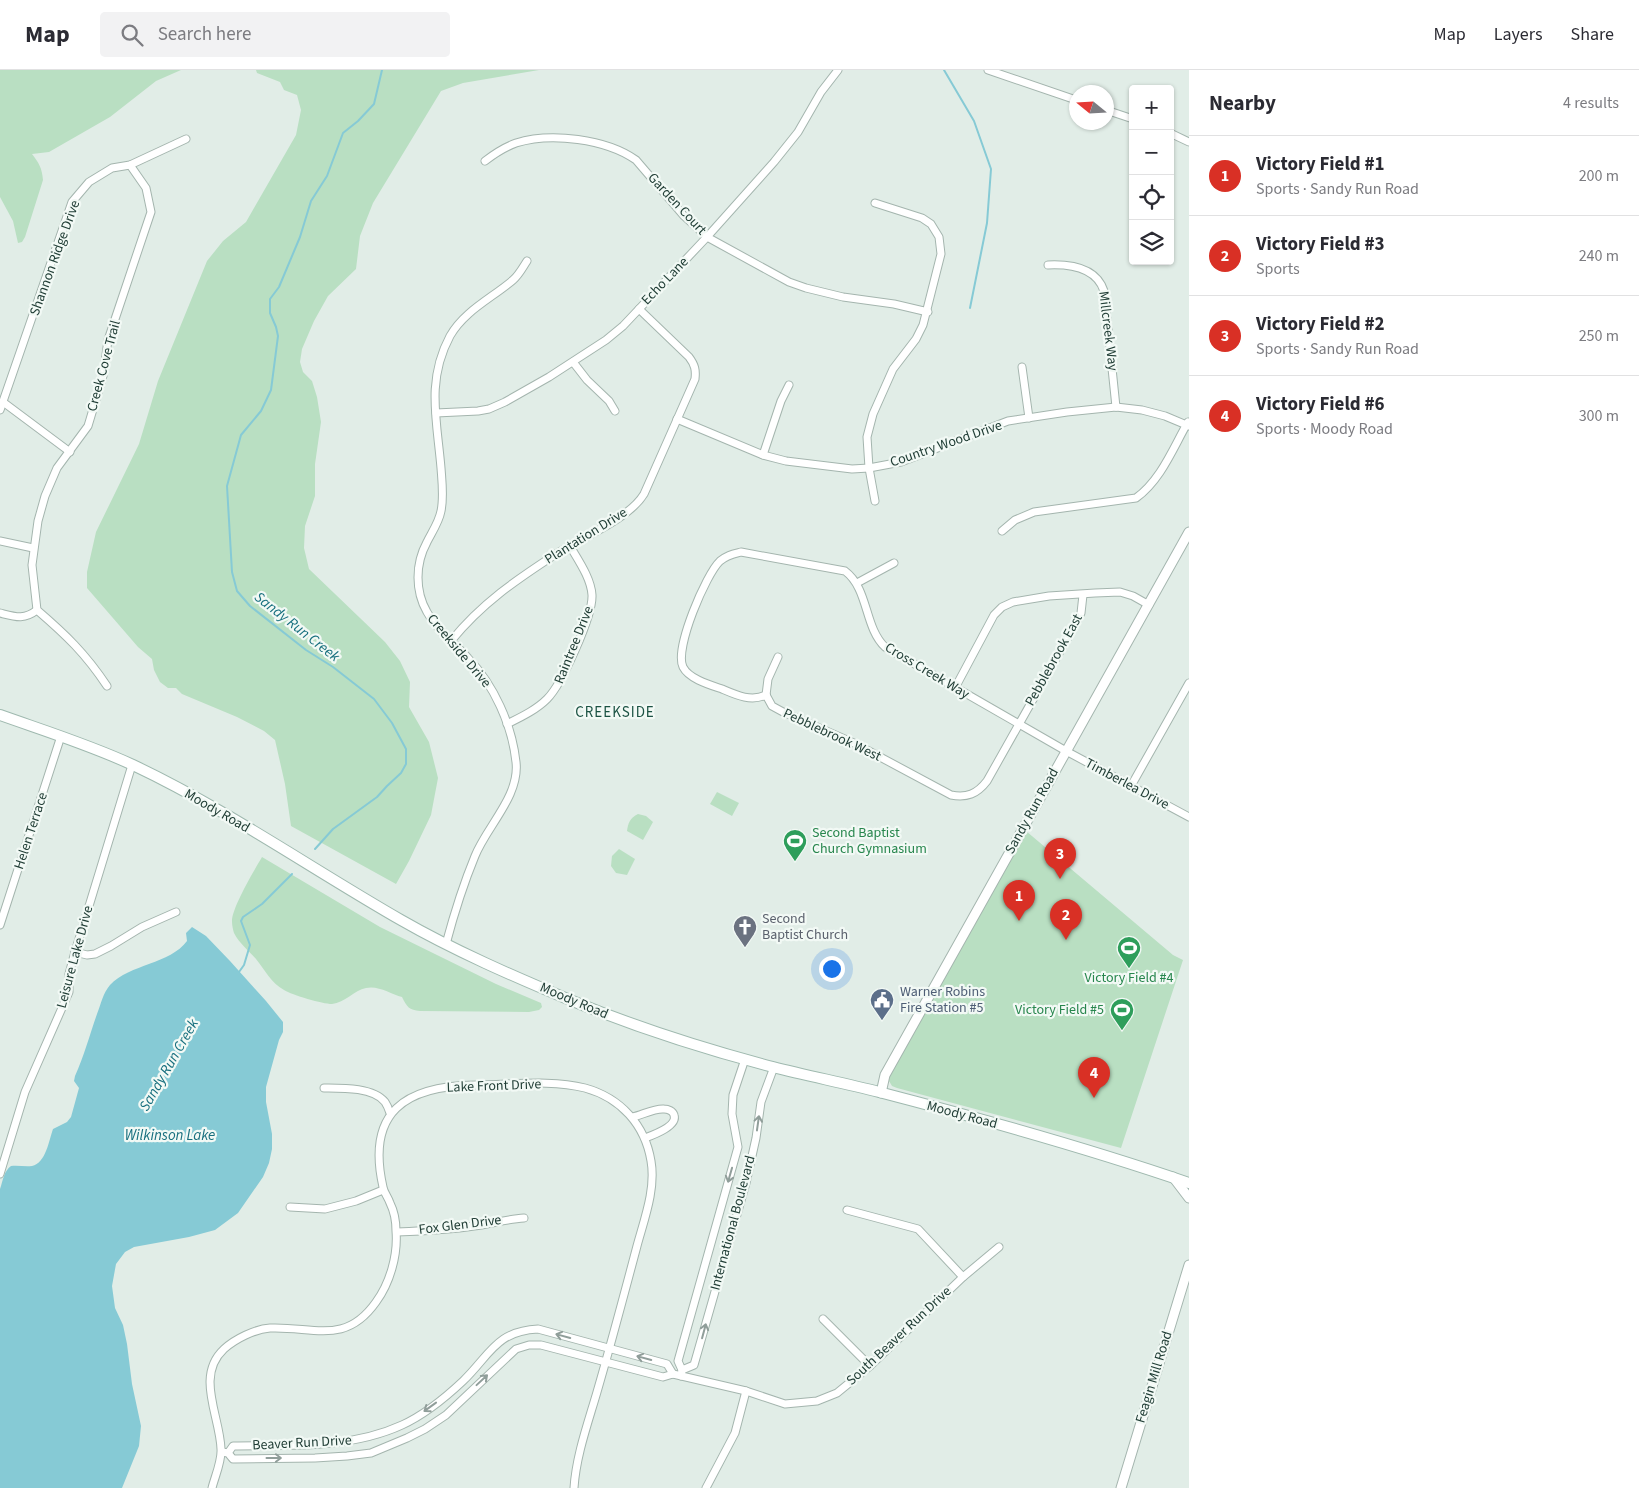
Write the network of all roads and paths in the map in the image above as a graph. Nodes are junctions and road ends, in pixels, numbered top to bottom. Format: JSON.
{"nodes":[{"id":1,"x":838,"y":70,"type":"edge"},
{"id":2,"x":988,"y":70,"type":"edge"},
{"id":3,"x":1069,"y":98,"type":"edge"},
{"id":4,"x":1114,"y":113,"type":"edge"},
{"id":5,"x":1129,"y":118,"type":"edge"},
{"id":6,"x":1174,"y":134,"type":"edge"},
{"id":7,"x":186,"y":139,"type":"dead end"},
{"id":8,"x":1189,"y":142,"type":"edge"},
{"id":9,"x":486,"y":161,"type":"dead end"},
{"id":10,"x":130,"y":165,"type":"junction"},
{"id":11,"x":875,"y":202,"type":"dead end"},
{"id":12,"x":707,"y":237,"type":"junction"},
{"id":13,"x":527,"y":261,"type":"dead end"},
{"id":14,"x":1048,"y":265,"type":"dead end"},
{"id":15,"x":639,"y":309,"type":"junction"},
{"id":16,"x":928,"y":312,"type":"junction"},
{"id":17,"x":573,"y":362,"type":"junction"},
{"id":18,"x":1022,"y":366,"type":"dead end"},
{"id":19,"x":789,"y":385,"type":"dead end"},
{"id":20,"x":3,"y":402,"type":"junction"},
{"id":21,"x":1116,"y":407,"type":"junction"},
{"id":22,"x":0,"y":410,"type":"edge"},
{"id":23,"x":615,"y":412,"type":"dead end"},
{"id":24,"x":436,"y":413,"type":"junction"},
{"id":25,"x":1029,"y":418,"type":"junction"},
{"id":26,"x":677,"y":419,"type":"junction"},
{"id":27,"x":1188,"y":424,"type":"edge"},
{"id":28,"x":70,"y":452,"type":"junction"},
{"id":29,"x":763,"y":455,"type":"junction"},
{"id":30,"x":869,"y":468,"type":"junction"},
{"id":31,"x":875,"y":501,"type":"dead end"},
{"id":32,"x":1002,"y":531,"type":"dead end"},
{"id":33,"x":1189,"y":532,"type":"edge"},
{"id":34,"x":0,"y":541,"type":"edge"},
{"id":35,"x":570,"y":546,"type":"junction"},
{"id":36,"x":33,"y":548,"type":"junction"},
{"id":37,"x":894,"y":563,"type":"dead end"},
{"id":38,"x":857,"y":583,"type":"junction"},
{"id":39,"x":1083,"y":595,"type":"junction"},
{"id":40,"x":1149,"y":605,"type":"junction"},
{"id":41,"x":37,"y":610,"type":"junction"},
{"id":42,"x":0,"y":613,"type":"edge"},
{"id":43,"x":451,"y":641,"type":"junction"},
{"id":44,"x":778,"y":657,"type":"dead end"},
{"id":45,"x":1189,"y":683,"type":"edge"},
{"id":46,"x":107,"y":686,"type":"dead end"},
{"id":47,"x":954,"y":688,"type":"junction"},
{"id":48,"x":766,"y":696,"type":"junction"},
{"id":49,"x":0,"y":715,"type":"edge"},
{"id":50,"x":507,"y":724,"type":"junction"},
{"id":51,"x":1018,"y":724,"type":"junction"},
{"id":52,"x":61,"y":736,"type":"junction"},
{"id":53,"x":1066,"y":751,"type":"junction"},
{"id":54,"x":132,"y":765,"type":"junction"},
{"id":55,"x":1131,"y":786,"type":"junction"},
{"id":56,"x":1189,"y":817,"type":"edge"},
{"id":57,"x":176,"y":912,"type":"dead end"},
{"id":58,"x":0,"y":925,"type":"edge"},
{"id":59,"x":446,"y":944,"type":"junction"},
{"id":60,"x":75,"y":952,"type":"junction"},
{"id":61,"x":745,"y":1059,"type":"junction"},
{"id":62,"x":774,"y":1067,"type":"junction"},
{"id":63,"x":324,"y":1088,"type":"dead end"},
{"id":64,"x":881,"y":1093,"type":"junction"},
{"id":65,"x":390,"y":1113,"type":"junction"},
{"id":66,"x":633,"y":1118,"type":"junction"},
{"id":67,"x":645,"y":1138,"type":"junction"},
{"id":68,"x":0,"y":1174,"type":"edge"},
{"id":69,"x":1173,"y":1178,"type":"junction"},
{"id":70,"x":1189,"y":1183,"type":"edge"},
{"id":71,"x":383,"y":1190,"type":"junction"},
{"id":72,"x":1189,"y":1198,"type":"edge"},
{"id":73,"x":290,"y":1207,"type":"dead end"},
{"id":74,"x":847,"y":1210,"type":"dead end"},
{"id":75,"x":524,"y":1218,"type":"dead end"},
{"id":76,"x":397,"y":1232,"type":"junction"},
{"id":77,"x":999,"y":1247,"type":"dead end"},
{"id":78,"x":1189,"y":1265,"type":"edge"},
{"id":79,"x":962,"y":1277,"type":"junction"},
{"id":80,"x":823,"y":1319,"type":"dead end"},
{"id":81,"x":610,"y":1349,"type":"junction"},
{"id":82,"x":606,"y":1361,"type":"junction"},
{"id":83,"x":870,"y":1366,"type":"junction"},
{"id":84,"x":681,"y":1373,"type":"junction"},
{"id":85,"x":673,"y":1374,"type":"junction"},
{"id":86,"x":746,"y":1391,"type":"junction"},
{"id":87,"x":406,"y":1423,"type":"junction"},
{"id":88,"x":413,"y":1435,"type":"junction"},
{"id":89,"x":314,"y":1444,"type":"junction"},
{"id":90,"x":225,"y":1452,"type":"junction"},
{"id":91,"x":315,"y":1458,"type":"junction"},
{"id":92,"x":212,"y":1488,"type":"edge"},
{"id":93,"x":574,"y":1488,"type":"edge"},
{"id":94,"x":706,"y":1488,"type":"edge"},
{"id":95,"x":1121,"y":1488,"type":"edge"}],
"edges":[{"from":1,"to":12,"type":"street","name":"Echo Lane"},
{"from":2,"to":3,"type":"street"},
{"from":4,"to":5,"type":"street"},
{"from":6,"to":8,"type":"street"},
{"from":7,"to":10,"type":"street","name":"Shannon Ridge Drive"},
{"from":9,"to":12,"type":"street","name":"Garden Court"},
{"from":10,"to":20,"type":"street","name":"Shannon Ridge Drive"},
{"from":10,"to":28,"type":"street","name":"Creek Cove Trail"},
{"from":11,"to":16,"type":"street"},
{"from":12,"to":15,"type":"street","name":"Echo Lane"},
{"from":12,"to":16,"type":"street","name":"Garden Court"},
{"from":13,"to":24,"type":"street","name":"Creekside Drive"},
{"from":14,"to":21,"type":"street","name":"Millcreek Way"},
{"from":15,"to":17,"type":"street","name":"Echo Lane"},
{"from":15,"to":26,"type":"street","name":"Plantation Drive"},
{"from":16,"to":30,"type":"street"},
{"from":17,"to":23,"type":"street"},
{"from":17,"to":24,"type":"street","name":"Echo Lane"},
{"from":18,"to":25,"type":"street"},
{"from":19,"to":29,"type":"street"},
{"from":20,"to":22,"type":"street","name":"Shannon Ridge Drive"},
{"from":20,"to":28,"type":"street"},
{"from":21,"to":25,"type":"street","name":"Country Wood Drive"},
{"from":21,"to":27,"type":"street","name":"Country Wood Drive"},
{"from":24,"to":43,"type":"street","name":"Creekside Drive"},
{"from":25,"to":30,"type":"street","name":"Country Wood Drive"},
{"from":26,"to":29,"type":"street","name":"Country Wood Drive"},
{"from":26,"to":35,"type":"street","name":"Plantation Drive"},
{"from":27,"to":32,"type":"street"},
{"from":28,"to":36,"type":"street","name":"Creek Cove Trail"},
{"from":29,"to":30,"type":"street","name":"Country Wood Drive"},
{"from":30,"to":31,"type":"street"},
{"from":33,"to":40,"type":"street","name":"Sandy Run Road"},
{"from":34,"to":36,"type":"street"},
{"from":35,"to":43,"type":"street","name":"Plantation Drive"},
{"from":35,"to":50,"type":"street","name":"Raintree Drive"},
{"from":36,"to":41,"type":"street","name":"Creek Cove Trail"},
{"from":37,"to":38,"type":"street"},
{"from":38,"to":47,"type":"street","name":"Cross Creek Way"},
{"from":38,"to":48,"type":"street"},
{"from":39,"to":40,"type":"street","name":"Pebblebrook East"},
{"from":39,"to":47,"type":"street","name":"Pebblebrook East"},
{"from":39,"to":51,"type":"street","name":"Pebblebrook East"},
{"from":40,"to":53,"type":"street","name":"Sandy Run Road"},
{"from":41,"to":42,"type":"street"},
{"from":41,"to":46,"type":"street"},
{"from":43,"to":50,"type":"street","name":"Creekside Drive"},
{"from":44,"to":48,"type":"street"},
{"from":45,"to":55,"type":"street"},
{"from":47,"to":51,"type":"street","name":"Cross Creek Way"},
{"from":48,"to":51,"type":"street","name":"Pebblebrook West"},
{"from":49,"to":52,"type":"main road","name":"Moody Road"},
{"from":50,"to":59,"type":"street","name":"Creekside Drive"},
{"from":51,"to":53,"type":"street","name":"Cross Creek Way"},
{"from":52,"to":54,"type":"main road","name":"Moody Road"},
{"from":52,"to":58,"type":"street","name":"Helen Terrace"},
{"from":53,"to":55,"type":"street","name":"Timberlea Drive"},
{"from":53,"to":64,"type":"street","name":"Sandy Run Road"},
{"from":54,"to":59,"type":"main road","name":"Moody Road"},
{"from":54,"to":60,"type":"street","name":"Leisure Lake Drive"},
{"from":55,"to":56,"type":"street","name":"Timberlea Drive"},
{"from":57,"to":60,"type":"street"},
{"from":59,"to":61,"type":"main road","name":"Moody Road"},
{"from":60,"to":68,"type":"street","name":"Leisure Lake Drive"},
{"from":61,"to":62,"type":"main road","name":"Moody Road"},
{"from":61,"to":84,"type":"street","name":"International Boulevard","one_way":true},
{"from":62,"to":64,"type":"main road","name":"Moody Road"},
{"from":84,"to":62,"type":"street","name":"International Boulevard","one_way":true},
{"from":63,"to":65,"type":"street"},
{"from":64,"to":69,"type":"main road","name":"Moody Road"},
{"from":65,"to":66,"type":"street","name":"Lake Front Drive"},
{"from":65,"to":71,"type":"street"},
{"from":66,"to":67,"type":"street","name":"Lake Front Drive"},
{"from":66,"to":67,"type":"street"},
{"from":67,"to":81,"type":"street","name":"Lake Front Drive"},
{"from":69,"to":70,"type":"main road","name":"Moody Road"},
{"from":69,"to":72,"type":"street"},
{"from":71,"to":73,"type":"street"},
{"from":71,"to":76,"type":"street"},
{"from":74,"to":79,"type":"street"},
{"from":75,"to":76,"type":"street","name":"Fox Glen Drive"},
{"from":76,"to":90,"type":"street"},
{"from":77,"to":79,"type":"street","name":"South Beaver Run Drive"},
{"from":78,"to":95,"type":"street","name":"Feagin Mill Road"},
{"from":79,"to":83,"type":"street","name":"South Beaver Run Drive"},
{"from":80,"to":83,"type":"street"},
{"from":81,"to":82,"type":"street","name":"Lake Front Drive"},
{"from":85,"to":81,"type":"street","name":"South Beaver Run Drive","one_way":true},
{"from":81,"to":87,"type":"street","name":"Beaver Run Drive","one_way":true},
{"from":82,"to":85,"type":"street","name":"South Beaver Run Drive"},
{"from":88,"to":82,"type":"street","name":"Beaver Run Drive","one_way":true},
{"from":82,"to":93,"type":"street","name":"Lake Front Drive"},
{"from":83,"to":86,"type":"street","name":"South Beaver Run Drive"},
{"from":84,"to":85,"type":"street","name":"South Beaver Run Drive"},
{"from":84,"to":86,"type":"street","name":"South Beaver Run Drive"},
{"from":86,"to":94,"type":"street"},
{"from":87,"to":88,"type":"street"},
{"from":87,"to":89,"type":"street","name":"Beaver Run Drive"},
{"from":88,"to":91,"type":"street","name":"Beaver Run Drive"},
{"from":89,"to":90,"type":"street","name":"Beaver Run Drive"},
{"from":89,"to":91,"type":"street"},
{"from":90,"to":91,"type":"street","name":"Beaver Run Drive","one_way":true},
{"from":90,"to":92,"type":"street"}]}
